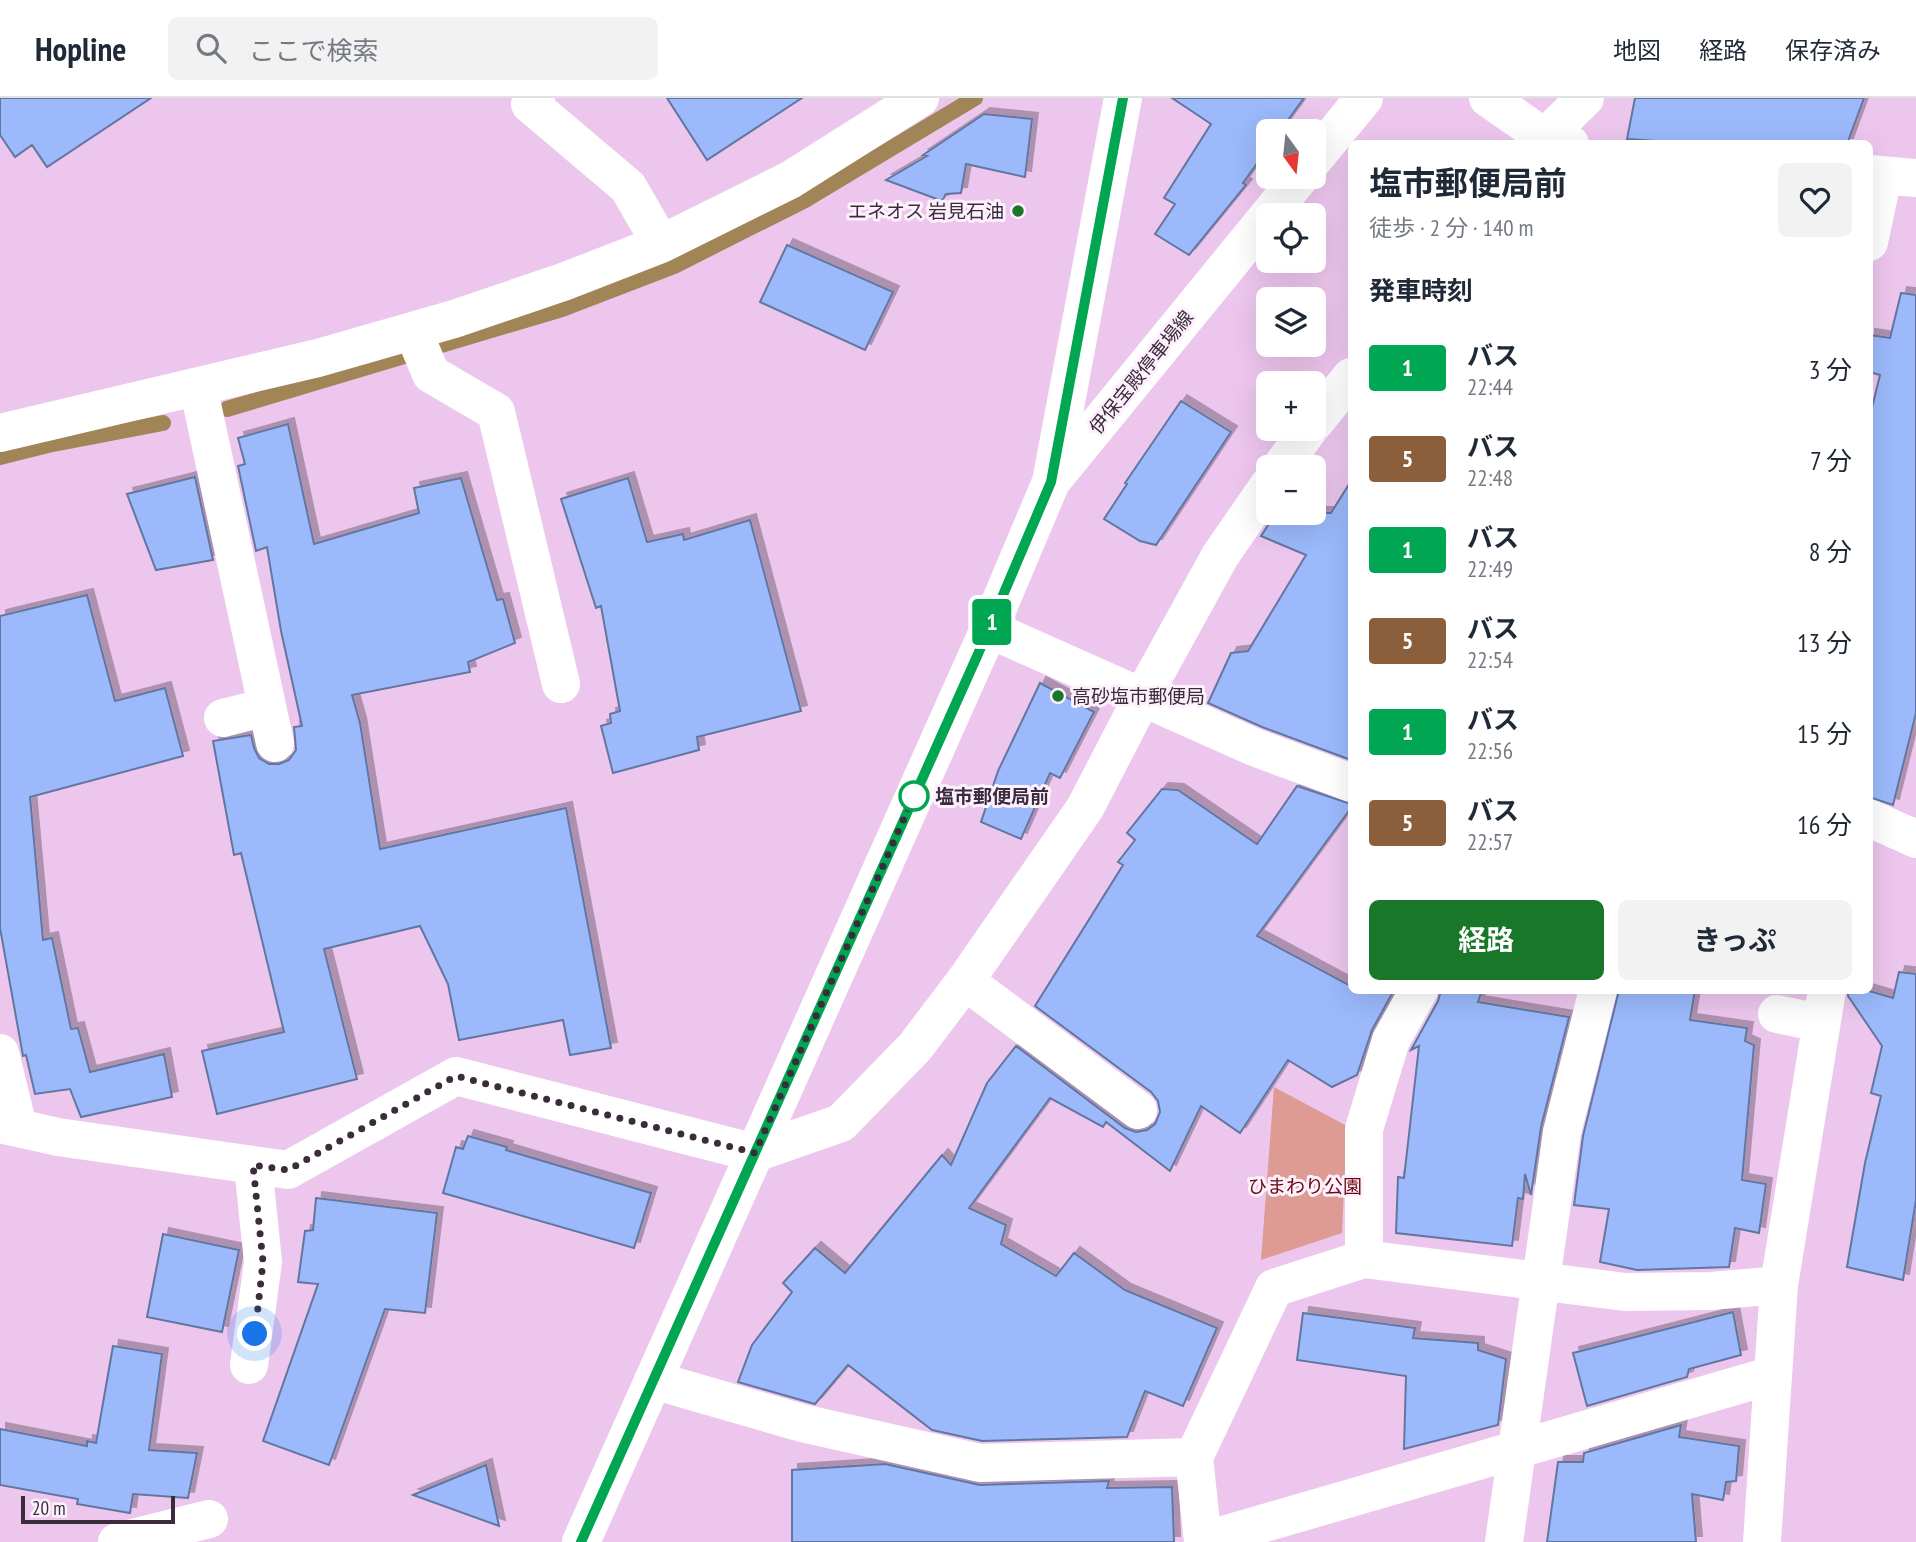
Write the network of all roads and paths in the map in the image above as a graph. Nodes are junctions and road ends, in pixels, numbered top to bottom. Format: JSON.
{"nodes":[{"id":1,"x":536,"y":98,"type":"edge"},
{"id":2,"x":920,"y":98,"type":"edge"},
{"id":3,"x":1123,"y":98,"type":"edge"},
{"id":4,"x":1364,"y":98,"type":"edge"},
{"id":5,"x":1488,"y":98,"type":"edge"},
{"id":6,"x":1585,"y":98,"type":"edge"},
{"id":7,"x":1550,"y":140,"type":"edge"},
{"id":8,"x":1552,"y":140,"type":"edge"},
{"id":9,"x":1326,"y":144,"type":"edge"},
{"id":10,"x":1889,"y":176,"type":"edge"},
{"id":11,"x":1290,"y":189,"type":"edge"},
{"id":12,"x":1873,"y":229,"type":"edge"},
{"id":13,"x":661,"y":244,"type":"junction"},
{"id":14,"x":413,"y":331,"type":"junction"},
{"id":15,"x":1348,"y":381,"type":"edge"},
{"id":16,"x":203,"y":408,"type":"junction"},
{"id":17,"x":1326,"y":408,"type":"edge"},
{"id":18,"x":0,"y":433,"type":"edge"},
{"id":19,"x":1301,"y":441,"type":"edge"},
{"id":20,"x":1290,"y":455,"type":"edge"},
{"id":21,"x":1051,"y":482,"type":"junction"},
{"id":22,"x":1256,"y":504,"type":"edge"},
{"id":23,"x":989,"y":629,"type":"junction"},
{"id":24,"x":561,"y":684,"type":"dead end"},
{"id":25,"x":1143,"y":696,"type":"junction"},
{"id":26,"x":223,"y":718,"type":"dead end"},
{"id":27,"x":1348,"y":782,"type":"edge"},
{"id":28,"x":1873,"y":828,"type":"edge"},
{"id":29,"x":1916,"y":839,"type":"edge"},
{"id":30,"x":965,"y":981,"type":"junction"},
{"id":31,"x":1417,"y":994,"type":"edge"},
{"id":32,"x":1597,"y":994,"type":"edge"},
{"id":33,"x":1823,"y":1007,"type":"edge"},
{"id":34,"x":1777,"y":1014,"type":"dead end"},
{"id":35,"x":0,"y":1053,"type":"edge"},
{"id":36,"x":1138,"y":1110,"type":"dead end"},
{"id":37,"x":9,"y":1126,"type":"edge"},
{"id":38,"x":755,"y":1153,"type":"junction"},
{"id":39,"x":253,"y":1165,"type":"junction"},
{"id":40,"x":1364,"y":1259,"type":"junction"},
{"id":41,"x":1540,"y":1282,"type":"junction"},
{"id":42,"x":1779,"y":1285,"type":"junction"},
{"id":43,"x":249,"y":1365,"type":"dead end"},
{"id":44,"x":1773,"y":1376,"type":"junction"},
{"id":45,"x":653,"y":1380,"type":"junction"},
{"id":46,"x":1517,"y":1450,"type":"junction"},
{"id":47,"x":1195,"y":1457,"type":"junction"},
{"id":48,"x":209,"y":1519,"type":"dead end"},
{"id":49,"x":117,"y":1542,"type":"edge"},
{"id":50,"x":581,"y":1542,"type":"edge"},
{"id":51,"x":1203,"y":1542,"type":"edge"},
{"id":52,"x":1504,"y":1542,"type":"edge"},
{"id":53,"x":1762,"y":1542,"type":"edge"}],
"edges":[{"from":1,"to":13,"type":"street"},
{"from":2,"to":13,"type":"street"},
{"from":3,"to":21,"type":"street"},
{"from":4,"to":9,"type":"street"},
{"from":5,"to":7,"type":"street"},
{"from":6,"to":8,"type":"street"},
{"from":10,"to":12,"type":"street"},
{"from":11,"to":21,"type":"street","name":"伊保宝殿停車場線"},
{"from":13,"to":14,"type":"street"},
{"from":14,"to":16,"type":"street"},
{"from":14,"to":24,"type":"street"},
{"from":15,"to":17,"type":"street"},
{"from":16,"to":18,"type":"street"},
{"from":16,"to":26,"type":"street"},
{"from":19,"to":20,"type":"street"},
{"from":21,"to":23,"type":"street","name":"伊保宝殿停車場線"},
{"from":22,"to":25,"type":"street"},
{"from":23,"to":25,"type":"street"},
{"from":23,"to":38,"type":"street","name":"伊保宝殿停車場線"},
{"from":25,"to":27,"type":"street"},
{"from":25,"to":30,"type":"street"},
{"from":28,"to":29,"type":"street"},
{"from":30,"to":36,"type":"street"},
{"from":30,"to":38,"type":"street"},
{"from":31,"to":40,"type":"street"},
{"from":32,"to":41,"type":"street"},
{"from":33,"to":34,"type":"street"},
{"from":33,"to":42,"type":"street"},
{"from":35,"to":37,"type":"street"},
{"from":37,"to":39,"type":"street"},
{"from":38,"to":39,"type":"street"},
{"from":38,"to":45,"type":"street","name":"伊保宝殿停車場線"},
{"from":39,"to":43,"type":"street"},
{"from":40,"to":41,"type":"street"},
{"from":40,"to":47,"type":"street"},
{"from":41,"to":42,"type":"street"},
{"from":41,"to":46,"type":"street"},
{"from":42,"to":44,"type":"street"},
{"from":44,"to":46,"type":"street"},
{"from":44,"to":53,"type":"street"},
{"from":45,"to":47,"type":"street"},
{"from":45,"to":50,"type":"street","name":"伊保宝殿停車場線"},
{"from":46,"to":51,"type":"street"},
{"from":46,"to":52,"type":"street"},
{"from":47,"to":51,"type":"street"},
{"from":48,"to":49,"type":"street"}]}
